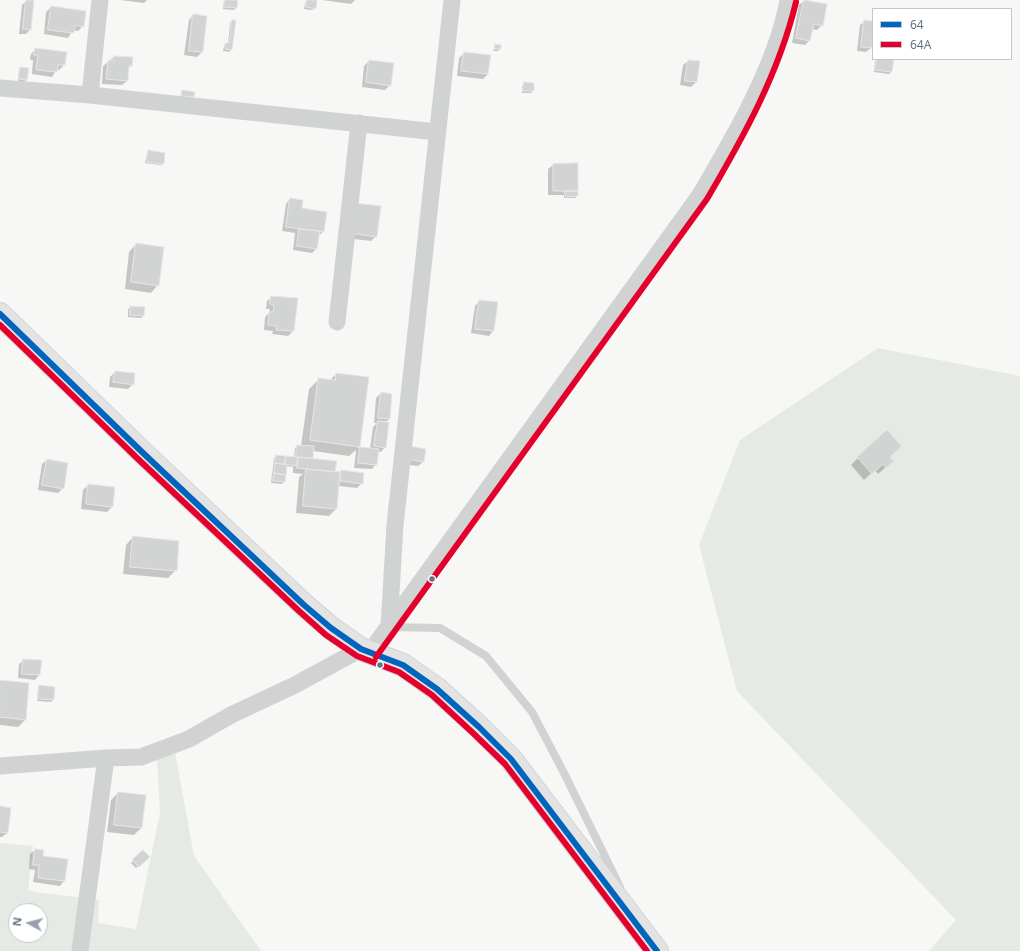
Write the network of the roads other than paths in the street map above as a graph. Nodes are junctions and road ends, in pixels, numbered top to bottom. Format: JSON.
{"nodes":[{"id":1,"x":100,"y":0,"type":"edge"},
{"id":2,"x":452,"y":0,"type":"edge"},
{"id":3,"x":788,"y":0,"type":"edge"},
{"id":4,"x":0,"y":88,"type":"edge"},
{"id":5,"x":90,"y":95,"type":"junction"},
{"id":6,"x":359,"y":123,"type":"junction"},
{"id":7,"x":436,"y":132,"type":"junction"},
{"id":8,"x":0,"y":314,"type":"edge"},
{"id":9,"x":337,"y":322,"type":"dead end"},
{"id":10,"x":389,"y":628,"type":"junction"},
{"id":11,"x":365,"y":651,"type":"junction"},
{"id":12,"x":106,"y":758,"type":"junction"},
{"id":13,"x":0,"y":766,"type":"edge"},
{"id":14,"x":640,"y":929,"type":"junction"},
{"id":15,"x":80,"y":951,"type":"edge"},
{"id":16,"x":657,"y":951,"type":"edge"}],
"edges":[{"from":1,"to":5,"type":"street"},
{"from":2,"to":7,"type":"street"},
{"from":3,"to":10,"type":"street"},
{"from":4,"to":5,"type":"street"},
{"from":5,"to":6,"type":"street"},
{"from":6,"to":7,"type":"street"},
{"from":6,"to":9,"type":"street"},
{"from":7,"to":10,"type":"street"},
{"from":8,"to":11,"type":"main road"},
{"from":10,"to":11,"type":"street"},
{"from":10,"to":14,"type":"lane"},
{"from":11,"to":12,"type":"street"},
{"from":11,"to":14,"type":"main road"},
{"from":12,"to":13,"type":"street"},
{"from":12,"to":15,"type":"street"},
{"from":14,"to":16,"type":"main road"}]}
